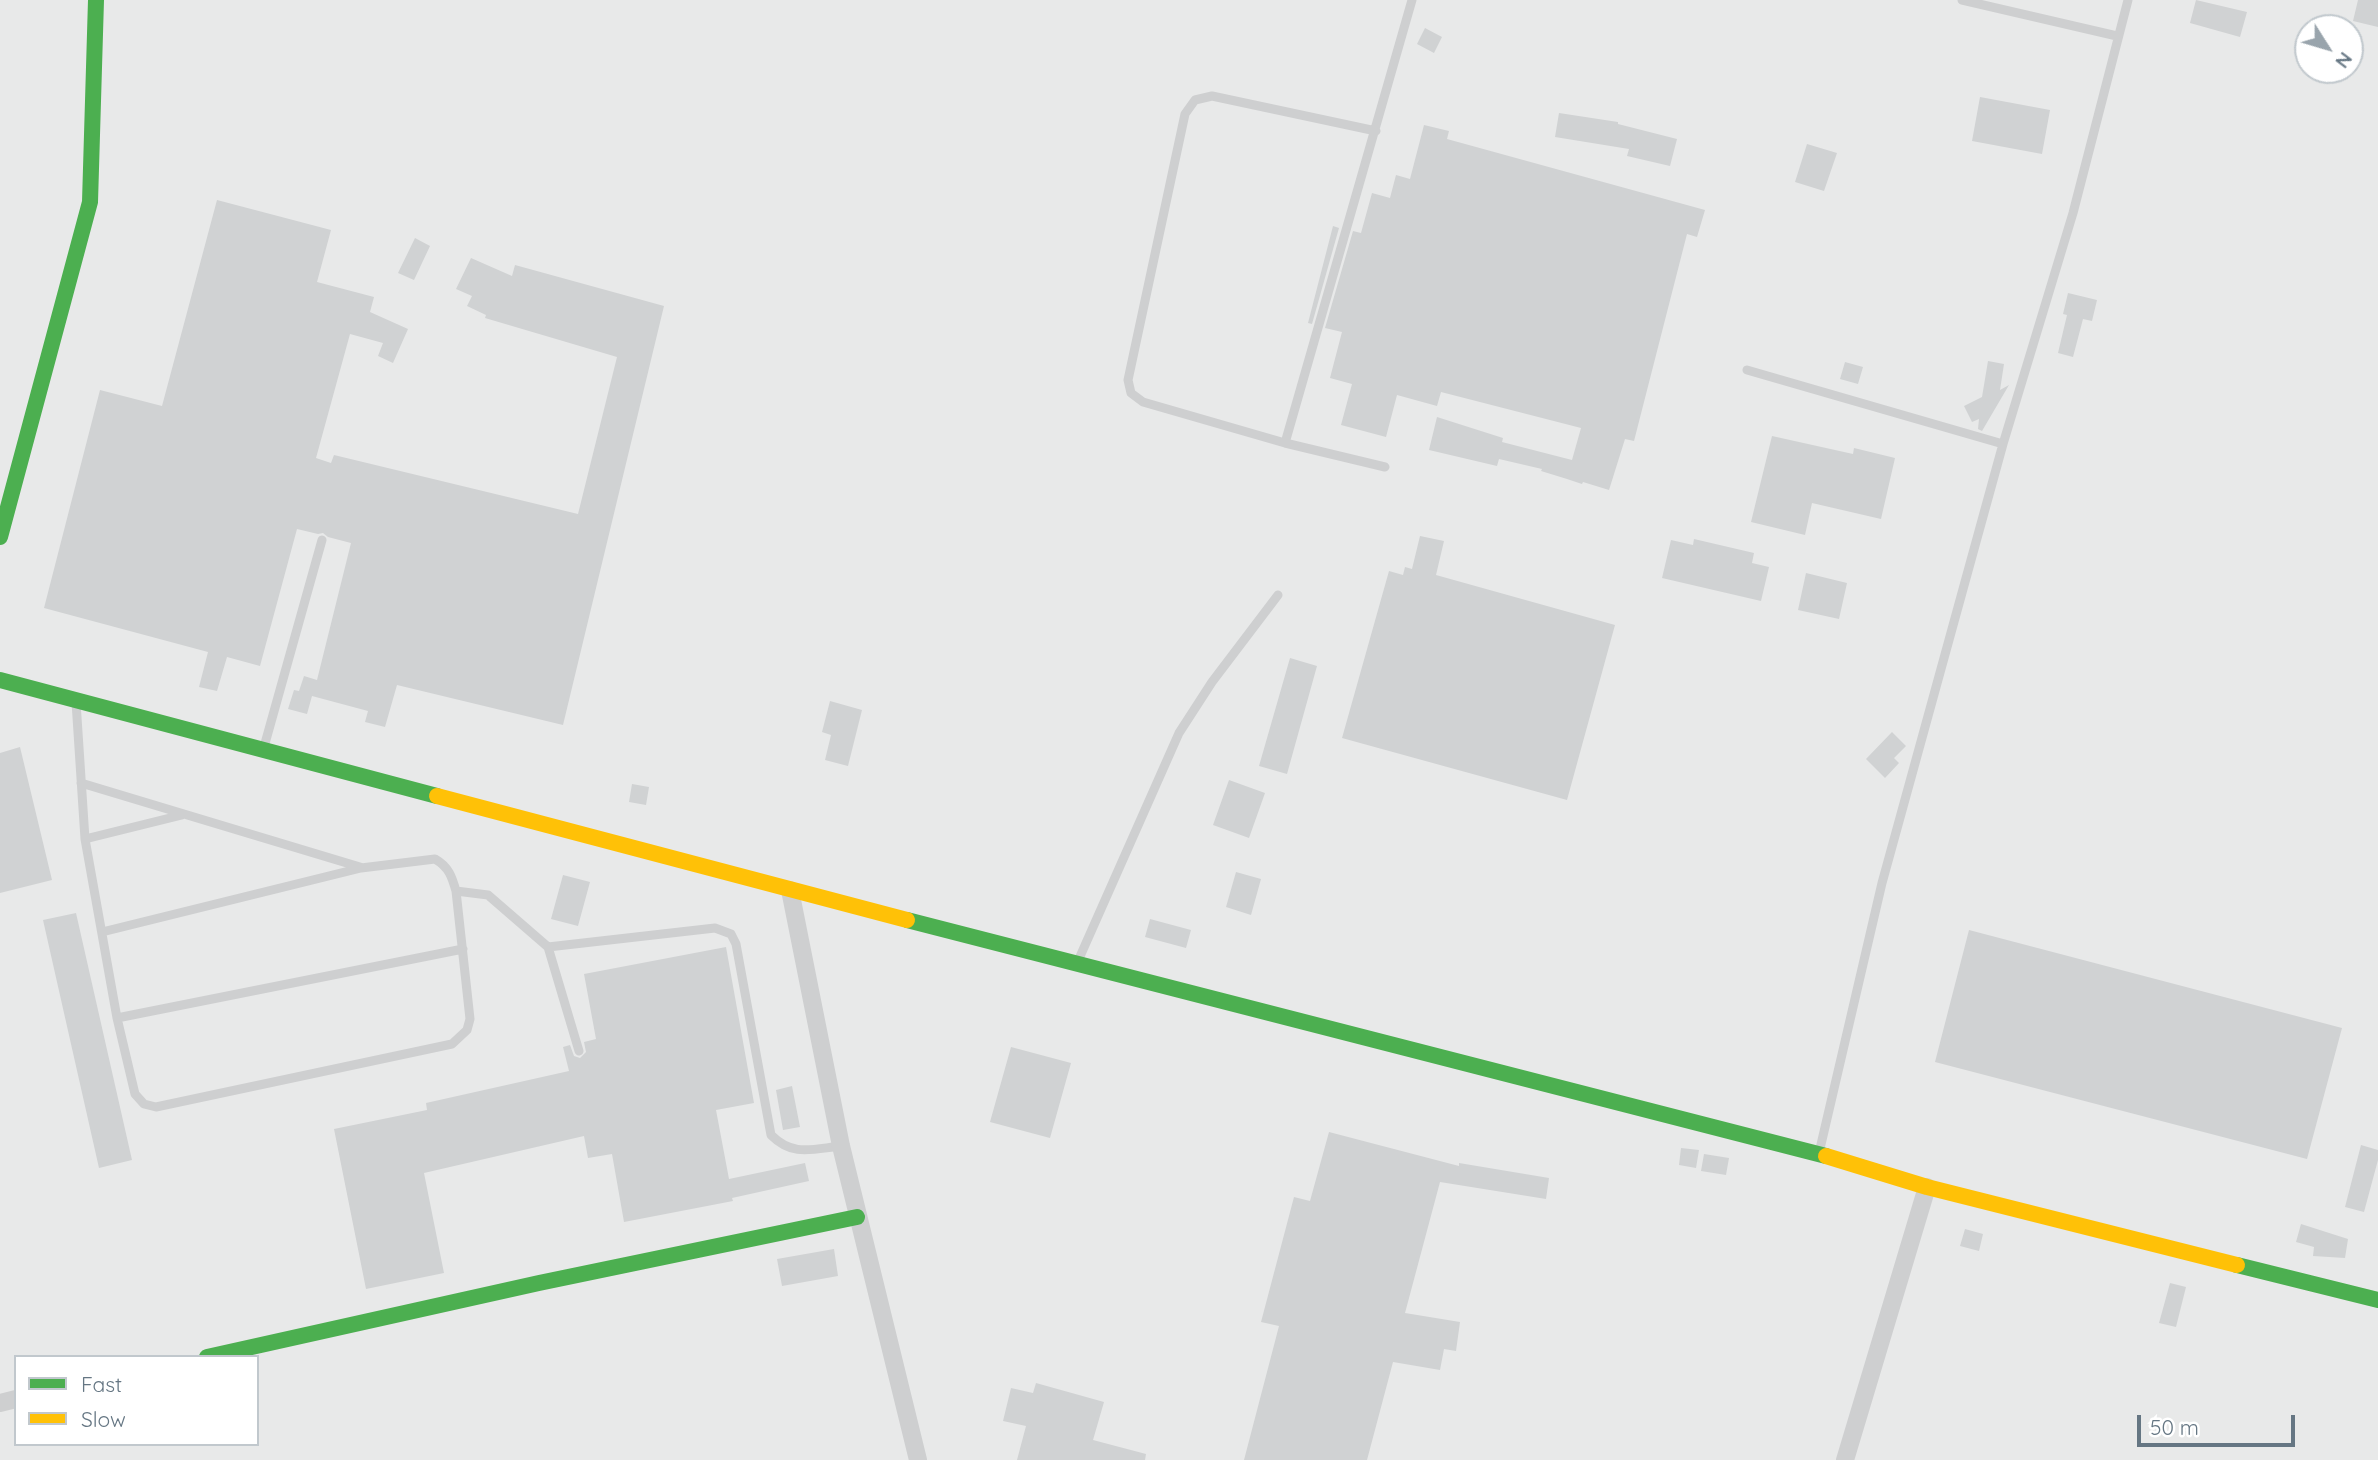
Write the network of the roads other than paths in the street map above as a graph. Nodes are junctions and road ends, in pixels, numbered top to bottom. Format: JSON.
{"nodes":[{"id":1,"x":96,"y":0,"type":"edge"},
{"id":2,"x":1412,"y":0,"type":"edge"},
{"id":3,"x":1962,"y":0,"type":"edge"},
{"id":4,"x":2128,"y":0,"type":"edge"},
{"id":5,"x":2118,"y":36,"type":"junction"},
{"id":6,"x":1376,"y":131,"type":"junction"},
{"id":7,"x":1747,"y":370,"type":"dead end"},
{"id":8,"x":1285,"y":443,"type":"junction"},
{"id":9,"x":2003,"y":444,"type":"junction"},
{"id":10,"x":1385,"y":467,"type":"dead end"},
{"id":11,"x":0,"y":537,"type":"edge"},
{"id":12,"x":322,"y":540,"type":"dead end"},
{"id":13,"x":1278,"y":595,"type":"dead end"},
{"id":14,"x":0,"y":680,"type":"edge"},
{"id":15,"x":76,"y":700,"type":"junction"},
{"id":16,"x":263,"y":750,"type":"junction"},
{"id":17,"x":81,"y":783,"type":"junction"},
{"id":18,"x":185,"y":815,"type":"junction"},
{"id":19,"x":85,"y":839,"type":"junction"},
{"id":20,"x":361,"y":868,"type":"junction"},
{"id":21,"x":790,"y":890,"type":"junction"},
{"id":22,"x":456,"y":891,"type":"junction"},
{"id":23,"x":103,"y":932,"type":"junction"},
{"id":24,"x":548,"y":947,"type":"junction"},
{"id":25,"x":463,"y":949,"type":"junction"},
{"id":26,"x":1077,"y":963,"type":"junction"},
{"id":27,"x":117,"y":1018,"type":"junction"},
{"id":28,"x":579,"y":1051,"type":"dead end"},
{"id":29,"x":841,"y":1146,"type":"junction"},
{"id":30,"x":1818,"y":1154,"type":"junction"},
{"id":31,"x":1927,"y":1187,"type":"junction"},
{"id":32,"x":858,"y":1217,"type":"junction"},
{"id":33,"x":2378,"y":1300,"type":"edge"},
{"id":34,"x":216,"y":1355,"type":"edge"},
{"id":35,"x":918,"y":1460,"type":"edge"},
{"id":36,"x":1845,"y":1460,"type":"edge"}],
"edges":[{"from":1,"to":11,"type":"street"},
{"from":2,"to":6,"type":"lane"},
{"from":3,"to":5,"type":"lane"},
{"from":4,"to":5,"type":"lane"},
{"from":5,"to":9,"type":"lane"},
{"from":6,"to":8,"type":"lane"},
{"from":6,"to":8,"type":"lane"},
{"from":7,"to":9,"type":"lane"},
{"from":8,"to":10,"type":"lane"},
{"from":9,"to":30,"type":"lane"},
{"from":12,"to":16,"type":"lane"},
{"from":13,"to":26,"type":"lane"},
{"from":14,"to":15,"type":"street"},
{"from":15,"to":16,"type":"street"},
{"from":15,"to":17,"type":"lane"},
{"from":16,"to":21,"type":"street"},
{"from":17,"to":18,"type":"lane"},
{"from":17,"to":19,"type":"lane"},
{"from":18,"to":19,"type":"lane"},
{"from":18,"to":20,"type":"lane"},
{"from":19,"to":23,"type":"lane"},
{"from":20,"to":22,"type":"lane"},
{"from":20,"to":23,"type":"lane"},
{"from":21,"to":26,"type":"street"},
{"from":21,"to":29,"type":"street"},
{"from":22,"to":24,"type":"lane"},
{"from":22,"to":25,"type":"lane"},
{"from":23,"to":27,"type":"lane"},
{"from":24,"to":28,"type":"lane"},
{"from":24,"to":29,"type":"lane"},
{"from":25,"to":27,"type":"lane"},
{"from":25,"to":27,"type":"lane"},
{"from":26,"to":30,"type":"street"},
{"from":29,"to":32,"type":"street"},
{"from":30,"to":31,"type":"street"},
{"from":31,"to":33,"type":"street"},
{"from":31,"to":36,"type":"street"},
{"from":32,"to":34,"type":"street"},
{"from":32,"to":35,"type":"street"}]}
